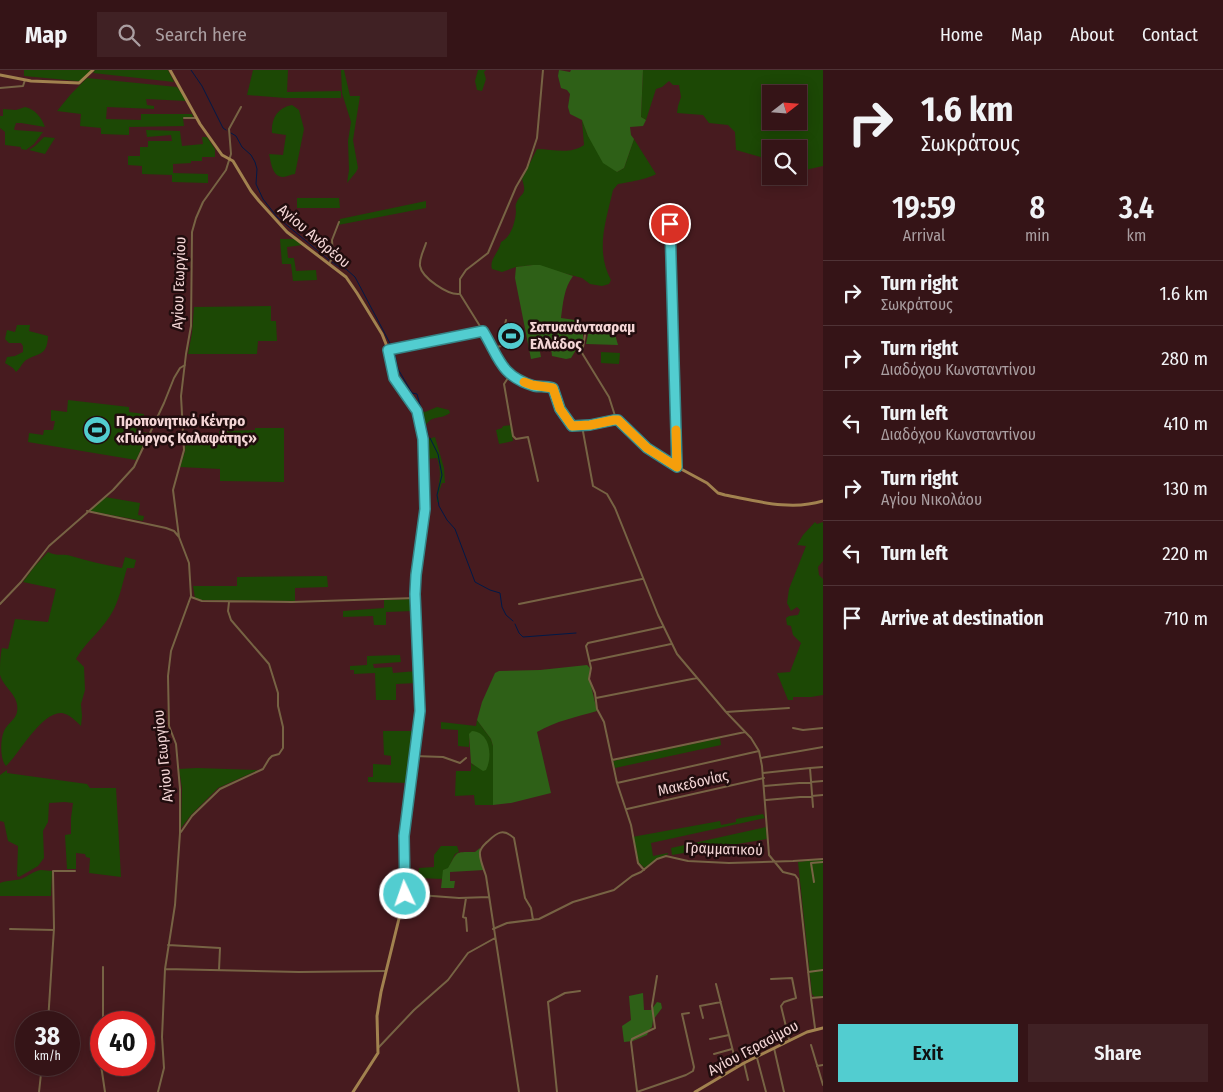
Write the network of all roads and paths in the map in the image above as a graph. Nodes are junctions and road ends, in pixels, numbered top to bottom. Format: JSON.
{"nodes":[{"id":1,"x":93,"y":70,"type":"edge"},
{"id":2,"x":170,"y":70,"type":"edge"},
{"id":3,"x":543,"y":70,"type":"edge"},
{"id":4,"x":0,"y":75,"type":"edge"},
{"id":5,"x":25,"y":80,"type":"junction"},
{"id":6,"x":0,"y":88,"type":"edge"},
{"id":7,"x":241,"y":107,"type":"dead end"},
{"id":8,"x":184,"y":118,"type":"dead end"},
{"id":9,"x":196,"y":118,"type":"junction"},
{"id":10,"x":229,"y":158,"type":"junction"},
{"id":11,"x":670,"y":206,"type":"dead end"},
{"id":12,"x":338,"y":222,"type":"dead end"},
{"id":13,"x":426,"y":242,"type":"dead end"},
{"id":14,"x":329,"y":264,"type":"junction"},
{"id":15,"x":460,"y":294,"type":"junction"},
{"id":16,"x":506,"y":320,"type":"dead end"},
{"id":17,"x":587,"y":323,"type":"dead end"},
{"id":18,"x":483,"y":331,"type":"junction"},
{"id":19,"x":492,"y":348,"type":"junction"},
{"id":20,"x":388,"y":350,"type":"junction"},
{"id":21,"x":185,"y":365,"type":"junction"},
{"id":22,"x":510,"y":374,"type":"junction"},
{"id":23,"x":616,"y":420,"type":"junction"},
{"id":24,"x":582,"y":426,"type":"junction"},
{"id":25,"x":677,"y":467,"type":"junction"},
{"id":26,"x":538,"y":482,"type":"dead end"},
{"id":27,"x":823,"y":501,"type":"edge"},
{"id":28,"x":87,"y":511,"type":"junction"},
{"id":29,"x":179,"y":537,"type":"junction"},
{"id":30,"x":643,"y":578,"type":"junction"},
{"id":31,"x":190,"y":597,"type":"junction"},
{"id":32,"x":415,"y":598,"type":"junction"},
{"id":33,"x":229,"y":602,"type":"junction"},
{"id":34,"x":0,"y":604,"type":"edge"},
{"id":35,"x":519,"y":604,"type":"dead end"},
{"id":36,"x":663,"y":627,"type":"junction"},
{"id":37,"x":671,"y":644,"type":"junction"},
{"id":38,"x":589,"y":661,"type":"junction"},
{"id":39,"x":697,"y":678,"type":"junction"},
{"id":40,"x":596,"y":698,"type":"junction"},
{"id":41,"x":789,"y":708,"type":"dead end"},
{"id":42,"x":726,"y":712,"type":"junction"},
{"id":43,"x":794,"y":728,"type":"dead end"},
{"id":44,"x":823,"y":728,"type":"edge"},
{"id":45,"x":745,"y":732,"type":"junction"},
{"id":46,"x":823,"y":747,"type":"edge"},
{"id":47,"x":758,"y":751,"type":"junction"},
{"id":48,"x":414,"y":756,"type":"junction"},
{"id":49,"x":466,"y":758,"type":"dead end"},
{"id":50,"x":761,"y":758,"type":"junction"},
{"id":51,"x":612,"y":761,"type":"junction"},
{"id":52,"x":823,"y":767,"type":"edge"},
{"id":53,"x":810,"y":768,"type":"junction"},
{"id":54,"x":763,"y":773,"type":"junction"},
{"id":55,"x":764,"y":778,"type":"junction"},
{"id":56,"x":823,"y":781,"type":"edge"},
{"id":57,"x":617,"y":782,"type":"junction"},
{"id":58,"x":811,"y":783,"type":"junction"},
{"id":59,"x":764,"y":786,"type":"junction"},
{"id":60,"x":823,"y":795,"type":"edge"},
{"id":61,"x":812,"y":796,"type":"junction"},
{"id":62,"x":765,"y":800,"type":"junction"},
{"id":63,"x":813,"y":806,"type":"dead end"},
{"id":64,"x":626,"y":810,"type":"junction"},
{"id":65,"x":180,"y":833,"type":"junction"},
{"id":66,"x":823,"y":858,"type":"edge"},
{"id":67,"x":774,"y":862,"type":"junction"},
{"id":68,"x":823,"y":862,"type":"edge"},
{"id":69,"x":644,"y":870,"type":"junction"},
{"id":70,"x":75,"y":871,"type":"dead end"},
{"id":71,"x":814,"y":882,"type":"dead end"},
{"id":72,"x":405,"y":894,"type":"junction"},
{"id":73,"x":489,"y":897,"type":"junction"},
{"id":74,"x":466,"y":898,"type":"junction"},
{"id":75,"x":533,"y":920,"type":"junction"},
{"id":76,"x":493,"y":929,"type":"junction"},
{"id":77,"x":10,"y":930,"type":"dead end"},
{"id":78,"x":54,"y":930,"type":"junction"},
{"id":79,"x":467,"y":931,"type":"dead end"},
{"id":80,"x":495,"y":938,"type":"junction"},
{"id":81,"x":168,"y":945,"type":"junction"},
{"id":82,"x":103,"y":967,"type":"dead end"},
{"id":83,"x":165,"y":969,"type":"junction"},
{"id":84,"x":219,"y":970,"type":"junction"},
{"id":85,"x":823,"y":970,"type":"edge"},
{"id":86,"x":385,"y":971,"type":"junction"},
{"id":87,"x":808,"y":972,"type":"junction"},
{"id":88,"x":657,"y":976,"type":"dead end"},
{"id":89,"x":771,"y":979,"type":"dead end"},
{"id":90,"x":716,"y":984,"type":"dead end"},
{"id":91,"x":580,"y":990,"type":"dead end"},
{"id":92,"x":823,"y":997,"type":"edge"},
{"id":93,"x":811,"y":998,"type":"junction"},
{"id":94,"x":721,"y":1002,"type":"junction"},
{"id":95,"x":49,"y":1011,"type":"edge"},
{"id":96,"x":103,"y":1011,"type":"edge"},
{"id":97,"x":689,"y":1013,"type":"dead end"},
{"id":98,"x":703,"y":1018,"type":"dead end"},
{"id":99,"x":823,"y":1028,"type":"edge"},
{"id":100,"x":816,"y":1029,"type":"junction"},
{"id":101,"x":729,"y":1035,"type":"junction"},
{"id":102,"x":710,"y":1039,"type":"dead end"},
{"id":103,"x":790,"y":1041,"type":"junction"},
{"id":104,"x":811,"y":1045,"type":"dead end"},
{"id":105,"x":379,"y":1047,"type":"junction"},
{"id":106,"x":774,"y":1048,"type":"junction"},
{"id":107,"x":732,"y":1049,"type":"junction"},
{"id":108,"x":714,"y":1054,"type":"dead end"},
{"id":109,"x":757,"y":1057,"type":"junction"},
{"id":110,"x":744,"y":1063,"type":"junction"},
{"id":111,"x":823,"y":1064,"type":"edge"},
{"id":112,"x":818,"y":1066,"type":"junction"},
{"id":113,"x":737,"y":1067,"type":"junction"},
{"id":114,"x":41,"y":1076,"type":"edge"},
{"id":115,"x":103,"y":1076,"type":"edge"},
{"id":116,"x":748,"y":1080,"type":"dead end"},
{"id":117,"x":823,"y":1086,"type":"edge"},
{"id":118,"x":637,"y":1091,"type":"edge"},
{"id":119,"x":39,"y":1092,"type":"edge"},
{"id":120,"x":105,"y":1092,"type":"edge"},
{"id":121,"x":158,"y":1092,"type":"edge"},
{"id":122,"x":353,"y":1092,"type":"edge"},
{"id":123,"x":519,"y":1092,"type":"edge"},
{"id":124,"x":557,"y":1092,"type":"edge"},
{"id":125,"x":694,"y":1092,"type":"edge"},
{"id":126,"x":766,"y":1092,"type":"edge"},
{"id":127,"x":784,"y":1092,"type":"edge"}],
"edges":[{"from":1,"to":5,"type":"street"},
{"from":2,"to":9,"type":"street","name":"Αγίου Ανδρέου"},
{"from":3,"to":15,"type":"street"},
{"from":4,"to":5,"type":"street"},
{"from":5,"to":6,"type":"street"},
{"from":7,"to":10,"type":"street","name":"Αγίου Γεωργίου"},
{"from":8,"to":9,"type":"street"},
{"from":9,"to":10,"type":"street","name":"Αγίου Ανδρέου"},
{"from":10,"to":14,"type":"street","name":"Αγίου Ανδρέου"},
{"from":10,"to":21,"type":"street","name":"Αγίου Γεωργίου"},
{"from":11,"to":25,"type":"street"},
{"from":12,"to":14,"type":"street"},
{"from":13,"to":15,"type":"street"},
{"from":14,"to":20,"type":"street","name":"Αγίου Ανδρέου"},
{"from":15,"to":18,"type":"street"},
{"from":16,"to":19,"type":"street"},
{"from":17,"to":23,"type":"street"},
{"from":18,"to":19,"type":"street"},
{"from":18,"to":20,"type":"street"},
{"from":19,"to":22,"type":"street"},
{"from":20,"to":32,"type":"street","name":"Αγίου Ανδρέου"},
{"from":21,"to":28,"type":"street"},
{"from":21,"to":29,"type":"street","name":"Αγίου Γεωργίου"},
{"from":22,"to":24,"type":"street"},
{"from":22,"to":26,"type":"street"},
{"from":23,"to":24,"type":"street"},
{"from":23,"to":25,"type":"street"},
{"from":24,"to":30,"type":"street"},
{"from":25,"to":27,"type":"street"},
{"from":28,"to":29,"type":"street"},
{"from":28,"to":34,"type":"street"},
{"from":29,"to":31,"type":"street","name":"Αγίου Γεωργίου"},
{"from":30,"to":35,"type":"street"},
{"from":30,"to":36,"type":"street"},
{"from":31,"to":33,"type":"street"},
{"from":31,"to":65,"type":"street","name":"Αγίου Γεωργίου"},
{"from":32,"to":33,"type":"street"},
{"from":32,"to":48,"type":"street","name":"Αγίου Ανδρέου"},
{"from":33,"to":65,"type":"street"},
{"from":36,"to":37,"type":"street"},
{"from":36,"to":38,"type":"street"},
{"from":37,"to":38,"type":"street"},
{"from":37,"to":39,"type":"street"},
{"from":38,"to":40,"type":"street"},
{"from":39,"to":40,"type":"street"},
{"from":39,"to":42,"type":"street"},
{"from":40,"to":51,"type":"street"},
{"from":41,"to":42,"type":"street"},
{"from":42,"to":45,"type":"street"},
{"from":43,"to":44,"type":"street"},
{"from":45,"to":47,"type":"street"},
{"from":45,"to":51,"type":"street"},
{"from":46,"to":50,"type":"street"},
{"from":47,"to":50,"type":"street"},
{"from":47,"to":57,"type":"street"},
{"from":48,"to":49,"type":"street"},
{"from":48,"to":72,"type":"street","name":"Αγίου Ανδρέου"},
{"from":50,"to":54,"type":"street"},
{"from":51,"to":57,"type":"street"},
{"from":52,"to":53,"type":"street"},
{"from":53,"to":54,"type":"street"},
{"from":53,"to":58,"type":"street"},
{"from":54,"to":55,"type":"street"},
{"from":55,"to":59,"type":"street"},
{"from":55,"to":64,"type":"street","name":"Μακεδονίας"},
{"from":56,"to":58,"type":"street"},
{"from":57,"to":64,"type":"street"},
{"from":58,"to":59,"type":"street"},
{"from":58,"to":61,"type":"street"},
{"from":59,"to":62,"type":"street"},
{"from":60,"to":61,"type":"street"},
{"from":61,"to":62,"type":"street"},
{"from":61,"to":63,"type":"street"},
{"from":62,"to":67,"type":"street"},
{"from":64,"to":69,"type":"street"},
{"from":65,"to":81,"type":"street","name":"Αγίου Γεωργίου"},
{"from":66,"to":67,"type":"street","name":"Γραμματικού"},
{"from":67,"to":69,"type":"street","name":"Γραμματικού"},
{"from":67,"to":87,"type":"street"},
{"from":68,"to":71,"type":"street"},
{"from":69,"to":75,"type":"street","name":"Γραμματικού"},
{"from":70,"to":78,"type":"street"},
{"from":72,"to":74,"type":"street"},
{"from":72,"to":86,"type":"street","name":"Αγίου Ανδρέου"},
{"from":73,"to":74,"type":"street"},
{"from":73,"to":75,"type":"street"},
{"from":73,"to":76,"type":"street"},
{"from":74,"to":79,"type":"street"},
{"from":75,"to":76,"type":"street","name":"Γραμματικού"},
{"from":76,"to":80,"type":"street"},
{"from":77,"to":78,"type":"street"},
{"from":78,"to":95,"type":"street"},
{"from":80,"to":105,"type":"street"},
{"from":80,"to":123,"type":"street"},
{"from":81,"to":83,"type":"street","name":"Αγίου Γεωργίου"},
{"from":81,"to":84,"type":"street"},
{"from":82,"to":96,"type":"street"},
{"from":83,"to":84,"type":"street"},
{"from":83,"to":121,"type":"street","name":"Αγίου Γεωργίου"},
{"from":84,"to":86,"type":"street"},
{"from":85,"to":87,"type":"street"},
{"from":86,"to":105,"type":"street","name":"Αγίου Ανδρέου"},
{"from":87,"to":93,"type":"street"},
{"from":88,"to":118,"type":"street"},
{"from":89,"to":103,"type":"street"},
{"from":90,"to":94,"type":"street"},
{"from":91,"to":124,"type":"street"},
{"from":92,"to":93,"type":"street"},
{"from":93,"to":100,"type":"street"},
{"from":94,"to":98,"type":"street"},
{"from":94,"to":101,"type":"street"},
{"from":97,"to":118,"type":"street"},
{"from":99,"to":100,"type":"street","name":"Αγίου Γερασίμου"},
{"from":100,"to":103,"type":"street","name":"Αγίου Γερασίμου"},
{"from":101,"to":102,"type":"street"},
{"from":101,"to":107,"type":"street"},
{"from":103,"to":106,"type":"street","name":"Αγίου Γερασίμου"},
{"from":104,"to":112,"type":"street"},
{"from":105,"to":122,"type":"street"},
{"from":106,"to":109,"type":"street","name":"Αγίου Γερασίμου"},
{"from":106,"to":127,"type":"street"},
{"from":107,"to":108,"type":"street"},
{"from":107,"to":113,"type":"street"},
{"from":109,"to":110,"type":"street","name":"Αγίου Γερασίμου"},
{"from":109,"to":126,"type":"street"},
{"from":110,"to":113,"type":"street","name":"Αγίου Γερασίμου"},
{"from":110,"to":116,"type":"street"},
{"from":111,"to":112,"type":"street"},
{"from":112,"to":117,"type":"street"},
{"from":113,"to":125,"type":"street","name":"Αγίου Γερασίμου"},
{"from":114,"to":119,"type":"street"},
{"from":115,"to":120,"type":"street"}]}
